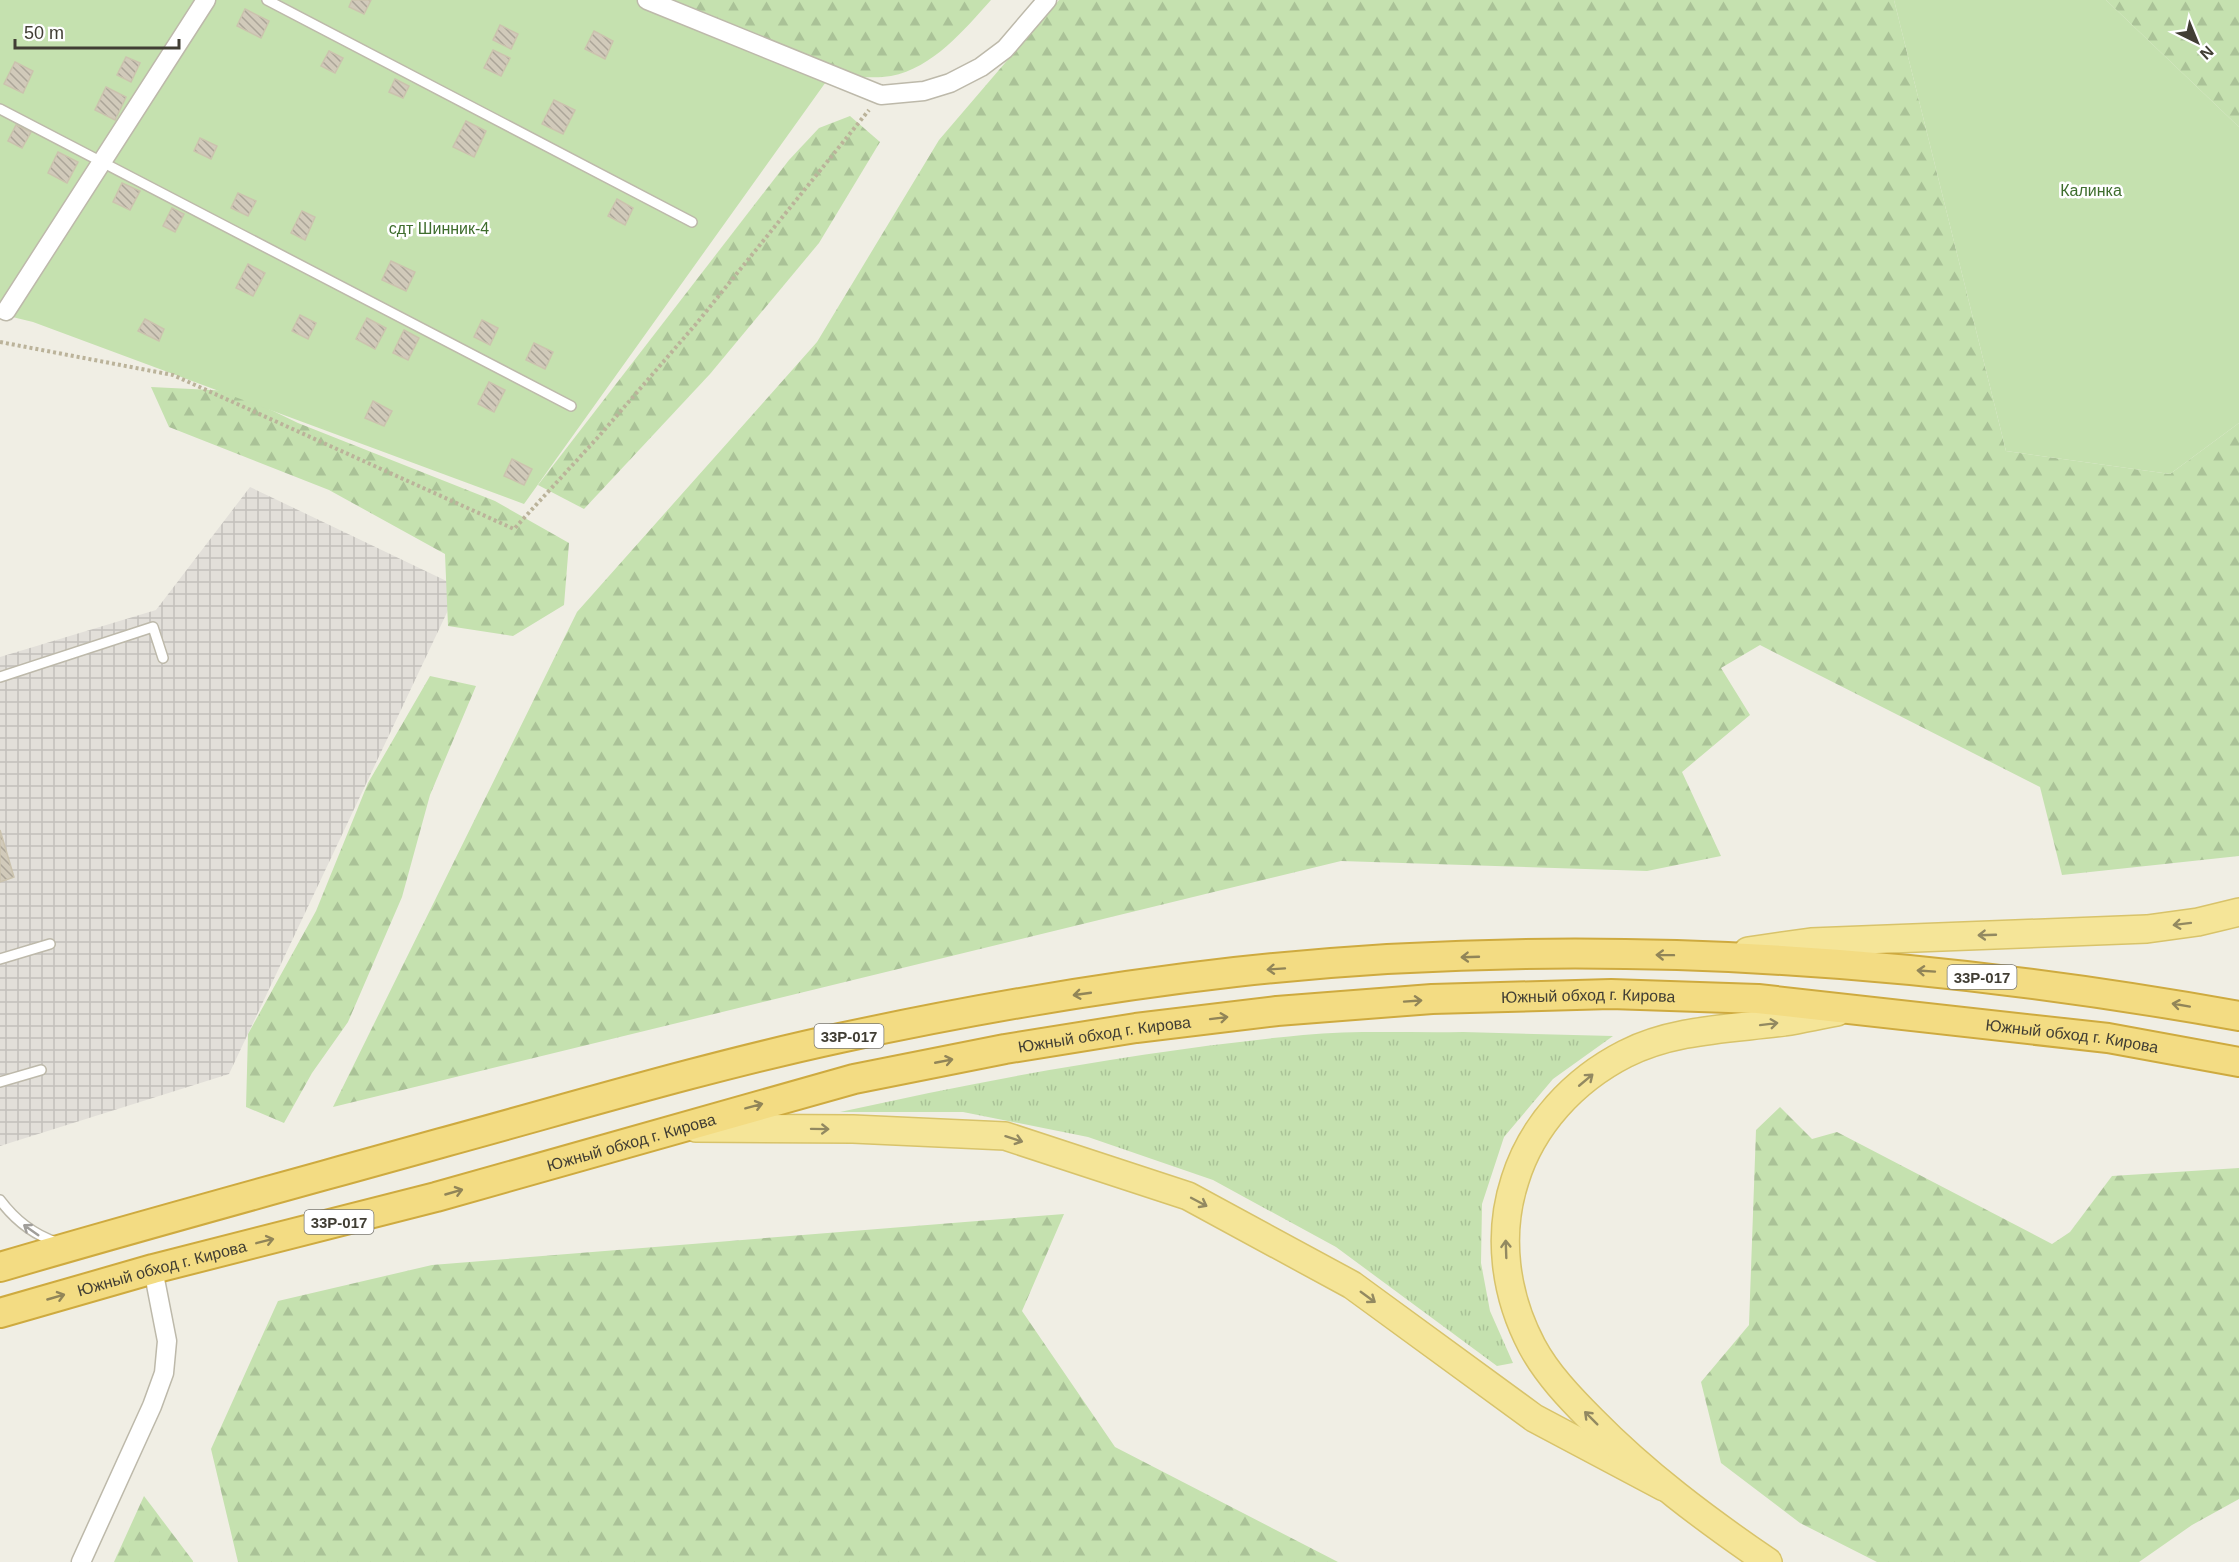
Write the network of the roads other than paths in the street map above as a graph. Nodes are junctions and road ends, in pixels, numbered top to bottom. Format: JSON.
{"nodes":[{"id":1,"x":206,"y":0,"type":"edge"},
{"id":2,"x":267,"y":0,"type":"edge"},
{"id":3,"x":647,"y":0,"type":"edge"},
{"id":4,"x":1047,"y":0,"type":"edge"},
{"id":5,"x":0,"y":109,"type":"edge"},
{"id":6,"x":100,"y":163,"type":"junction"},
{"id":7,"x":692,"y":222,"type":"dead end"},
{"id":8,"x":3,"y":309,"type":"edge"},
{"id":9,"x":571,"y":406,"type":"dead end"},
{"id":10,"x":163,"y":658,"type":"dead end"},
{"id":11,"x":0,"y":677,"type":"edge"},
{"id":12,"x":2239,"y":912,"type":"edge"},
{"id":13,"x":50,"y":944,"type":"dead end"},
{"id":14,"x":1724,"y":955,"type":"junction"},
{"id":15,"x":0,"y":959,"type":"edge"},
{"id":16,"x":1845,"y":1010,"type":"junction"},
{"id":17,"x":2239,"y":1016,"type":"edge"},
{"id":18,"x":2239,"y":1062,"type":"edge"},
{"id":19,"x":41,"y":1070,"type":"dead end"},
{"id":20,"x":0,"y":1082,"type":"edge"},
{"id":21,"x":677,"y":1128,"type":"junction"},
{"id":22,"x":0,"y":1200,"type":"edge"},
{"id":23,"x":69,"y":1247,"type":"junction"},
{"id":24,"x":0,"y":1267,"type":"edge"},
{"id":25,"x":153,"y":1269,"type":"junction"},
{"id":26,"x":0,"y":1313,"type":"edge"},
{"id":27,"x":1664,"y":1487,"type":"junction"},
{"id":28,"x":81,"y":1562,"type":"edge"},
{"id":29,"x":1768,"y":1562,"type":"edge"}],
"edges":[{"from":1,"to":6,"type":"street"},
{"from":2,"to":7,"type":"lane"},
{"from":3,"to":4,"type":"street"},
{"from":5,"to":6,"type":"lane"},
{"from":6,"to":8,"type":"street"},
{"from":6,"to":9,"type":"lane"},
{"from":10,"to":11,"type":"lane"},
{"from":12,"to":14,"type":"main road","one_way":true},
{"from":13,"to":15,"type":"lane"},
{"from":17,"to":14,"type":"highway","number":"33Р-017","one_way":true},
{"from":14,"to":23,"type":"highway","number":"33Р-017","one_way":true},
{"from":16,"to":18,"type":"highway","name":"Южный обход г. Кирова","number":"33Р-017"},
{"from":21,"to":16,"type":"highway","name":"Южный обход г. Кирова","number":"33Р-017","one_way":true},
{"from":27,"to":16,"type":"main road","one_way":true},
{"from":19,"to":20,"type":"lane"},
{"from":25,"to":21,"type":"highway","name":"Южный обход г. Кирова","number":"33Р-017","one_way":true},
{"from":21,"to":27,"type":"main road","one_way":true},
{"from":23,"to":22,"type":"lane","one_way":true},
{"from":23,"to":24,"type":"highway","number":"33Р-017"},
{"from":26,"to":25,"type":"highway","name":"Южный обход г. Кирова","number":"33Р-017","one_way":true},
{"from":25,"to":28,"type":"street"},
{"from":27,"to":29,"type":"main road"}]}
